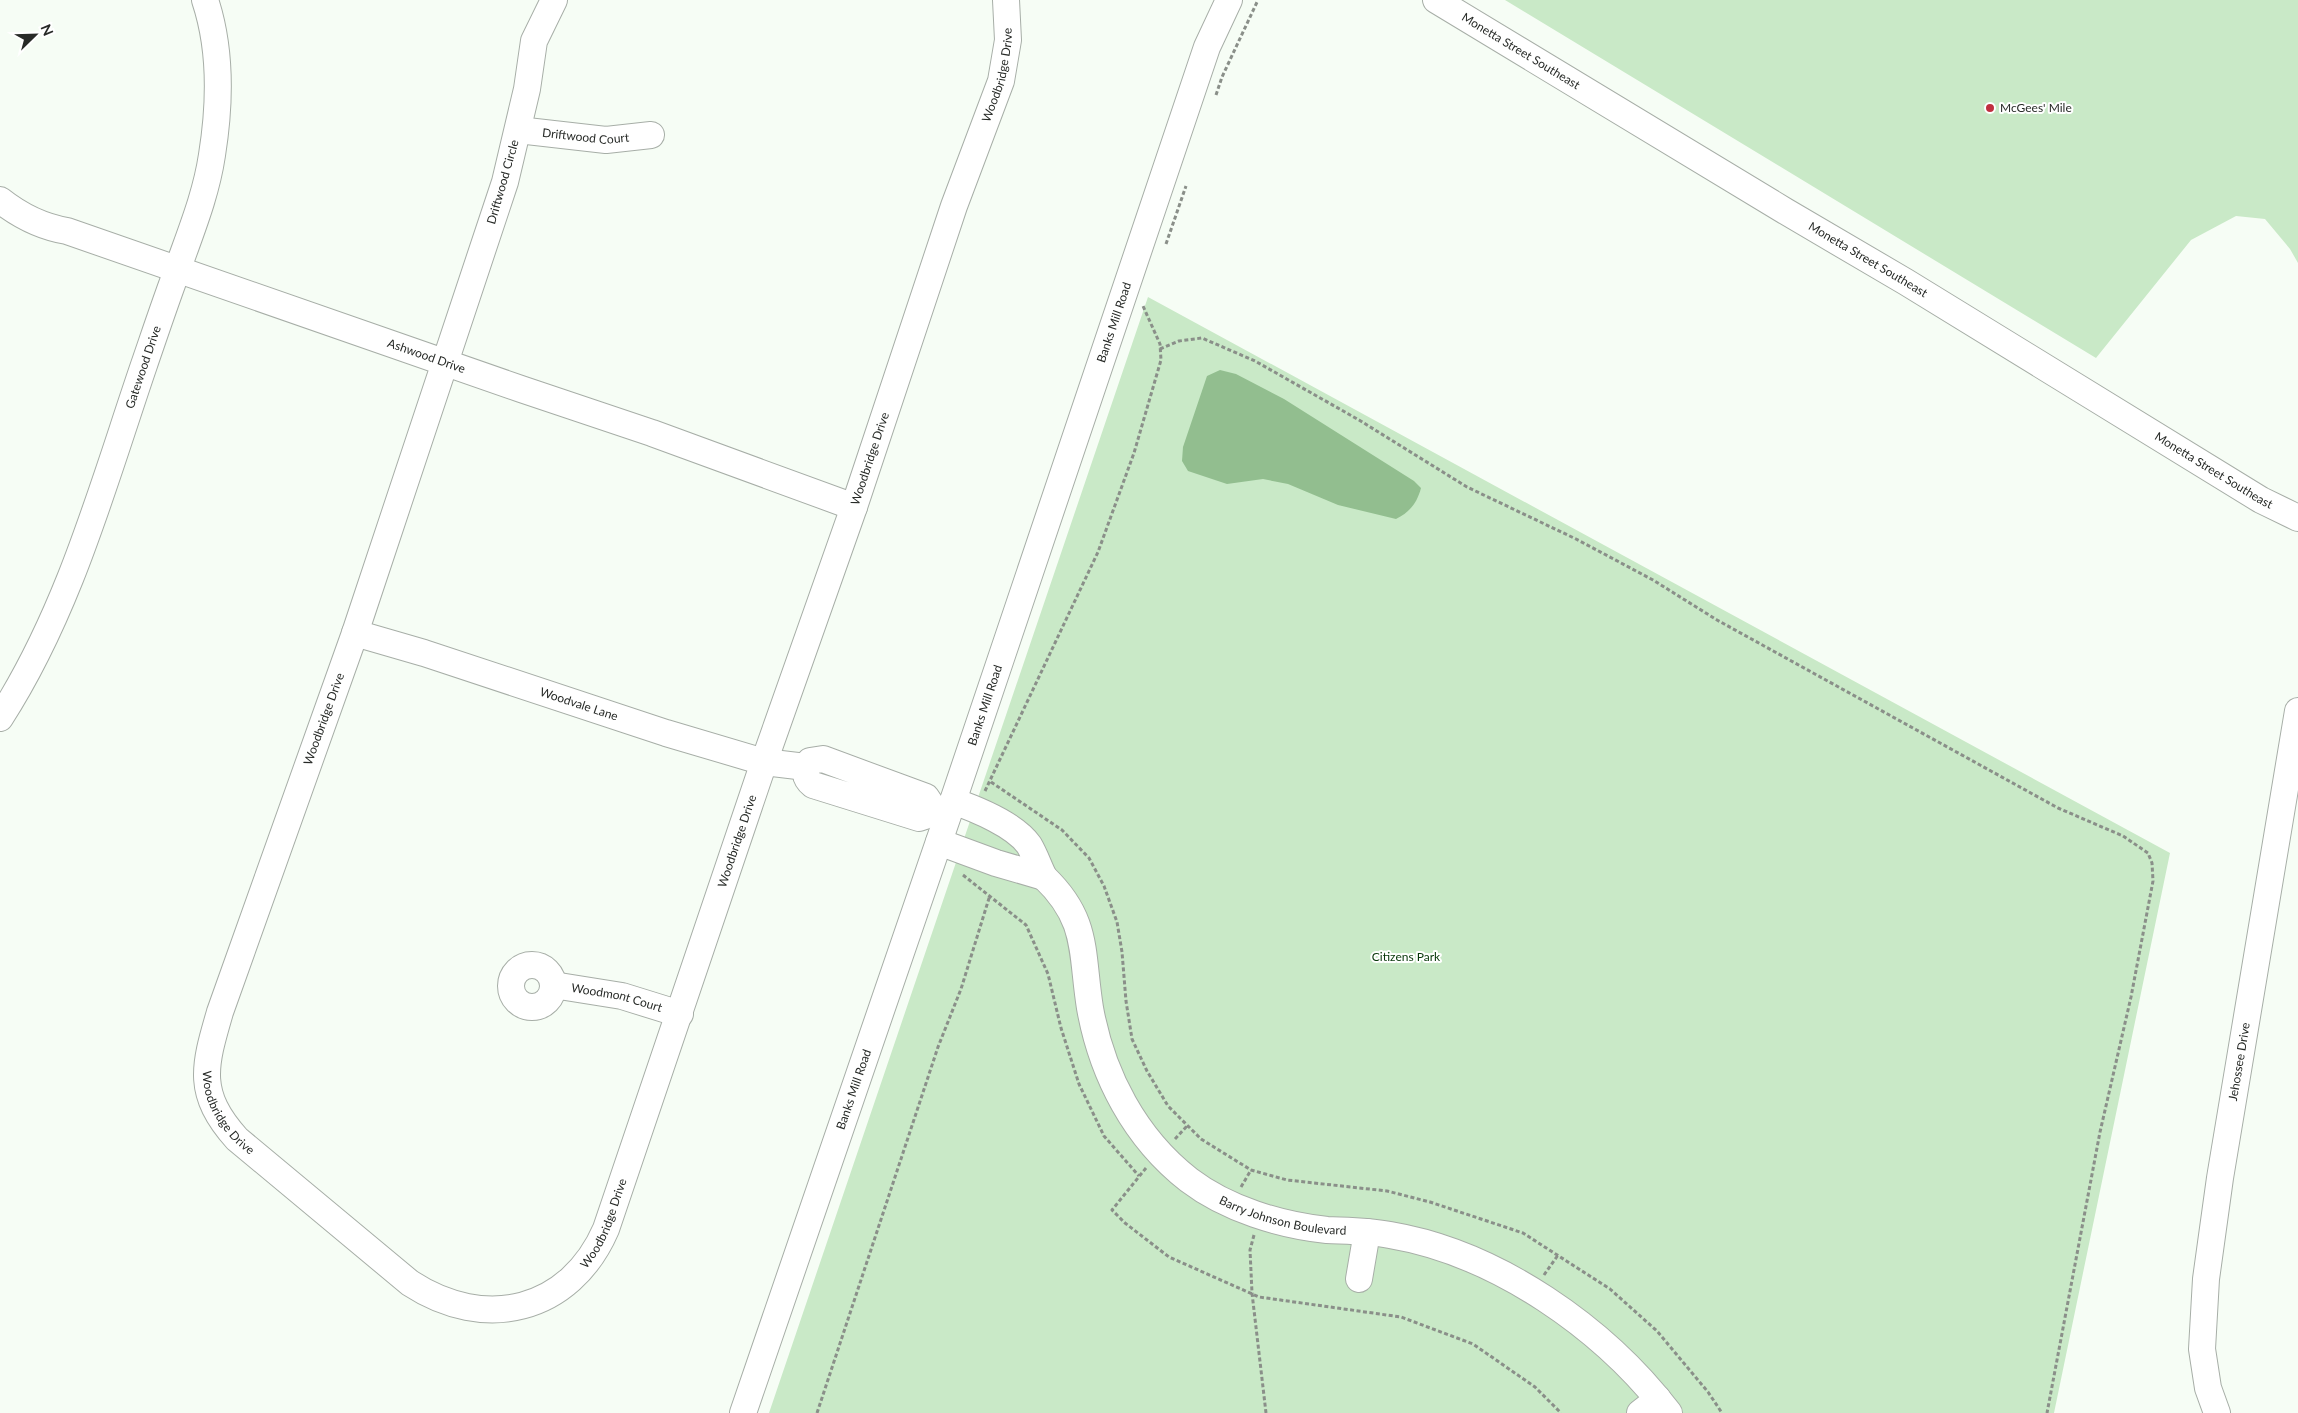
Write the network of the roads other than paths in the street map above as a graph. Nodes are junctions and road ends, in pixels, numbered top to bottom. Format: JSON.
{"nodes":[{"id":1,"x":205,"y":0,"type":"edge"},
{"id":2,"x":554,"y":0,"type":"edge"},
{"id":3,"x":1006,"y":0,"type":"edge"},
{"id":4,"x":1228,"y":0,"type":"edge"},
{"id":5,"x":1436,"y":0,"type":"edge"},
{"id":6,"x":518,"y":130,"type":"junction"},
{"id":7,"x":651,"y":135,"type":"dead end"},
{"id":8,"x":0,"y":200,"type":"edge"},
{"id":9,"x":178,"y":269,"type":"junction"},
{"id":10,"x":445,"y":362,"type":"junction"},
{"id":11,"x":854,"y":508,"type":"junction"},
{"id":12,"x":2298,"y":518,"type":"edge"},
{"id":13,"x":354,"y":633,"type":"junction"},
{"id":14,"x":2298,"y":711,"type":"edge"},
{"id":15,"x":0,"y":718,"type":"edge"},
{"id":16,"x":764,"y":762,"type":"junction"},
{"id":17,"x":951,"y":809,"type":"junction"},
{"id":18,"x":948,"y":846,"type":"junction"},
{"id":19,"x":1044,"y":877,"type":"junction"},
{"id":20,"x":553,"y":985,"type":"dead end"},
{"id":21,"x":680,"y":1014,"type":"junction"},
{"id":22,"x":1367,"y":1232,"type":"junction"},
{"id":23,"x":1359,"y":1279,"type":"dead end"},
{"id":24,"x":1656,"y":1408,"type":"edge"},
{"id":25,"x":743,"y":1413,"type":"edge"},
{"id":26,"x":2217,"y":1413,"type":"edge"}],
"edges":[{"from":1,"to":9,"type":"street","name":"Gatewood Drive"},
{"from":2,"to":6,"type":"street","name":"Driftwood Circle"},
{"from":3,"to":11,"type":"street","name":"Woodbridge Drive"},
{"from":4,"to":17,"type":"street","name":"Banks Mill Road"},
{"from":5,"to":12,"type":"street","name":"Monetta Street Southeast"},
{"from":6,"to":7,"type":"street","name":"Driftwood Court"},
{"from":6,"to":10,"type":"street","name":"Driftwood Circle"},
{"from":8,"to":9,"type":"street","name":"Ashwood Drive"},
{"from":9,"to":10,"type":"street","name":"Ashwood Drive"},
{"from":9,"to":15,"type":"street","name":"Gatewood Drive"},
{"from":10,"to":11,"type":"street","name":"Ashwood Drive"},
{"from":10,"to":13,"type":"street","name":"Woodbridge Drive"},
{"from":11,"to":16,"type":"street","name":"Woodbridge Drive"},
{"from":13,"to":16,"type":"street","name":"Woodvale Lane"},
{"from":13,"to":21,"type":"street","name":"Woodbridge Drive"},
{"from":14,"to":26,"type":"street","name":"Jehossee Drive"},
{"from":16,"to":17,"type":"street","name":"Woodvale Lane"},
{"from":16,"to":21,"type":"street","name":"Woodbridge Drive"},
{"from":17,"to":18,"type":"street","name":"Banks Mill Road"},
{"from":17,"to":19,"type":"street","name":"Barry Johnson Boulevard"},
{"from":18,"to":19,"type":"street"},
{"from":18,"to":25,"type":"street","name":"Banks Mill Road"},
{"from":19,"to":22,"type":"street","name":"Barry Johnson Boulevard"},
{"from":20,"to":21,"type":"street","name":"Woodmont Court"},
{"from":22,"to":23,"type":"street"},
{"from":22,"to":24,"type":"street","name":"Barry Johnson Boulevard"}]}
